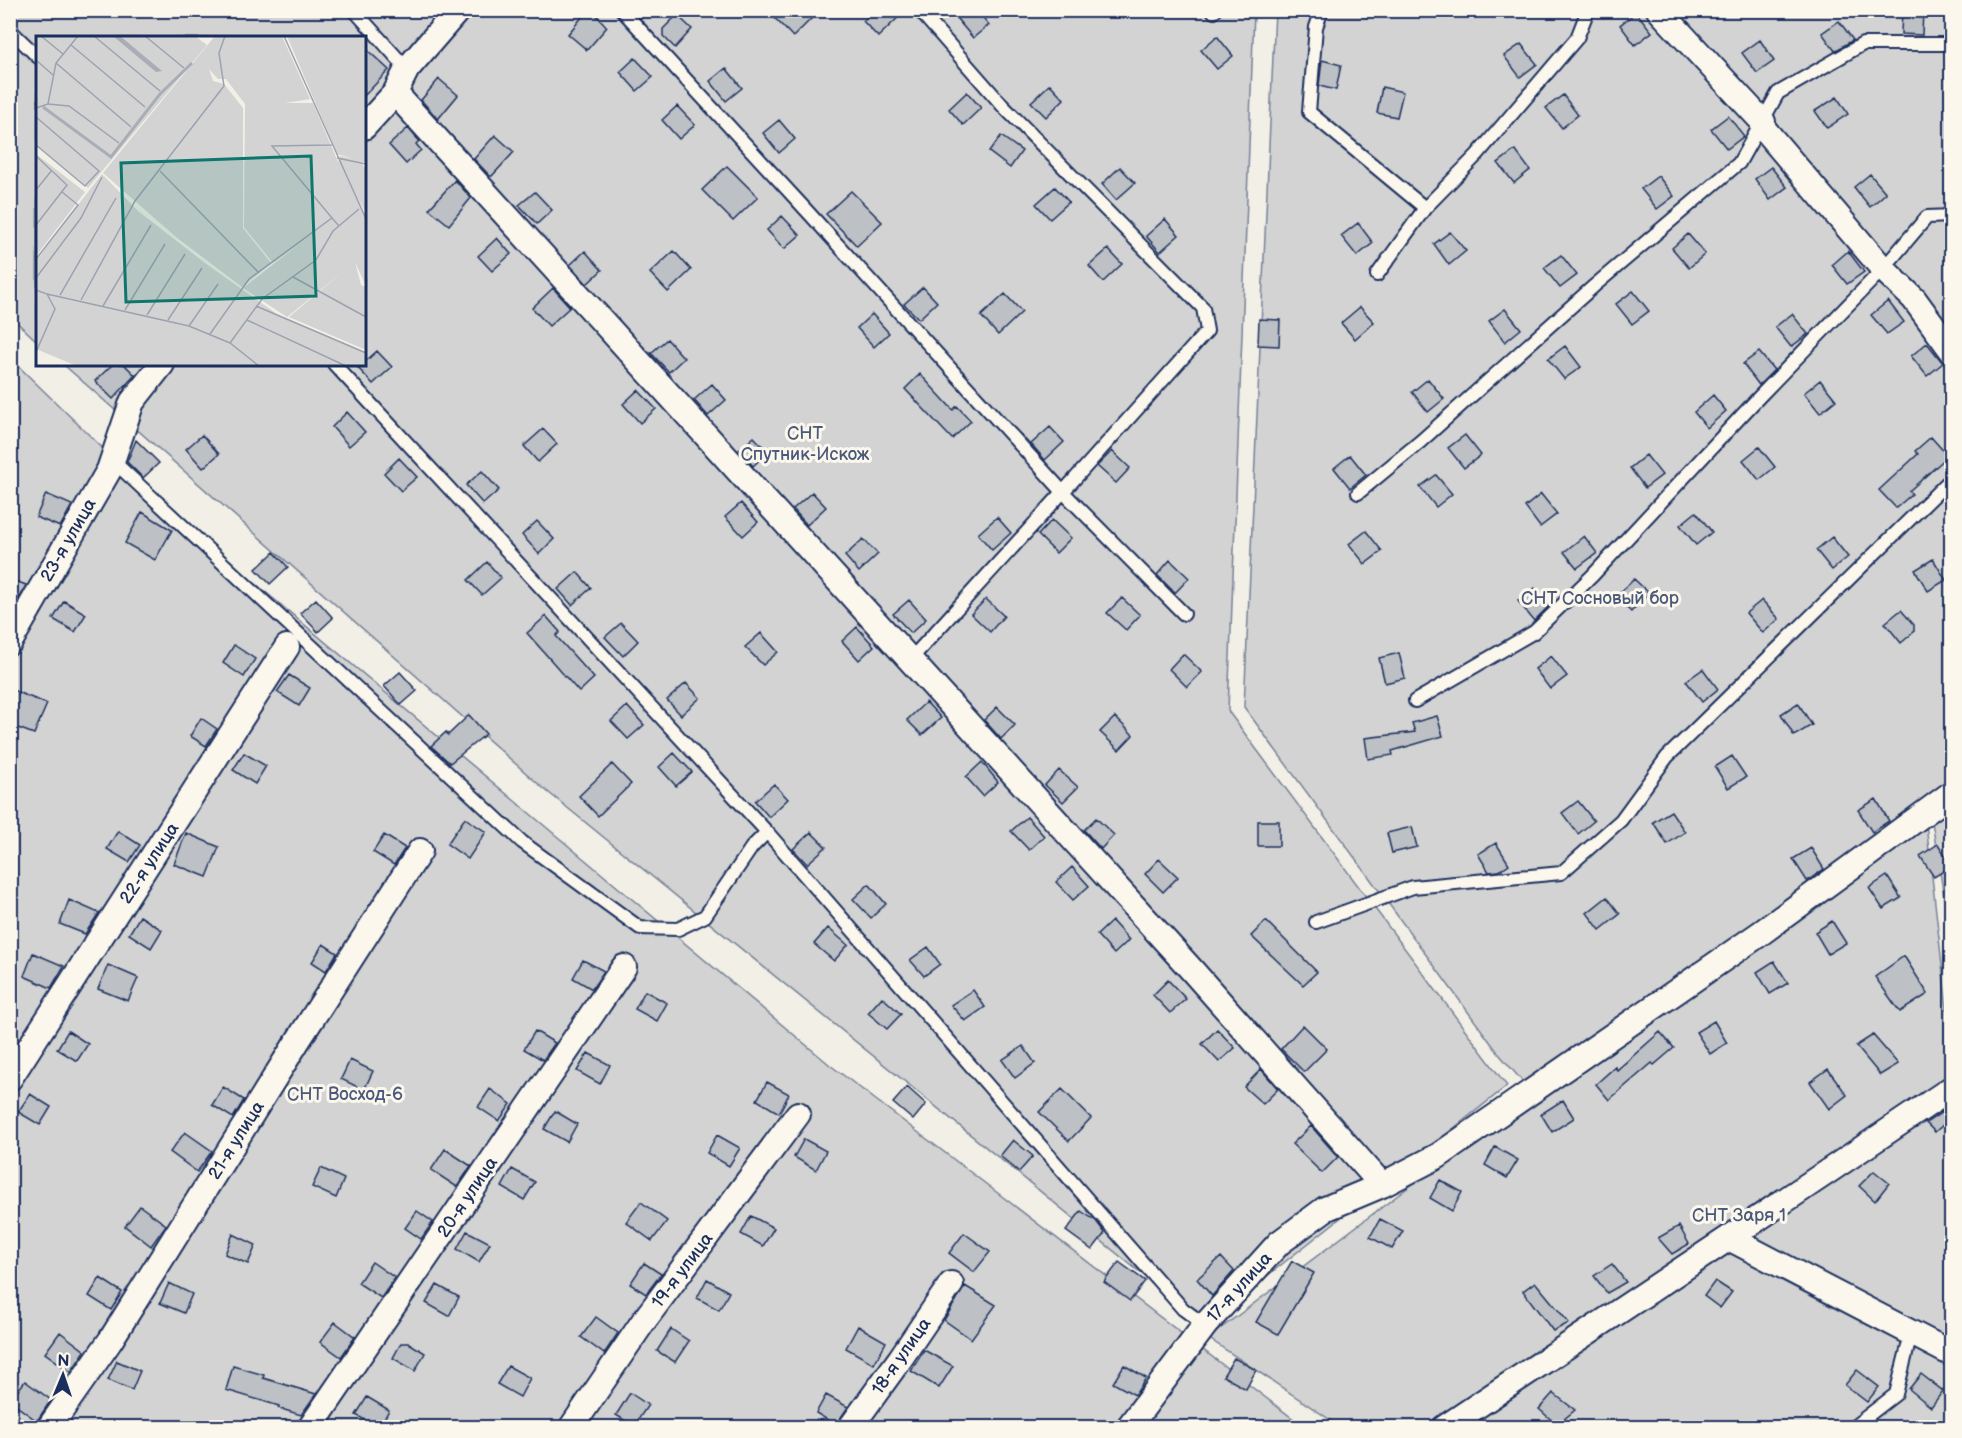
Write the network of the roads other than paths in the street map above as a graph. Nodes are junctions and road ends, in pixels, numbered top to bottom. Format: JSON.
{"nodes":[{"id":1,"x":354,"y":10,"type":"edge"},
{"id":2,"x":458,"y":10,"type":"edge"},
{"id":3,"x":622,"y":10,"type":"edge"},
{"id":4,"x":919,"y":10,"type":"edge"},
{"id":5,"x":1322,"y":10,"type":"edge"},
{"id":6,"x":1588,"y":10,"type":"edge"},
{"id":7,"x":1659,"y":10,"type":"edge"},
{"id":8,"x":10,"y":30,"type":"edge"},
{"id":9,"x":1952,"y":44,"type":"edge"},
{"id":10,"x":36,"y":55,"type":"edge"},
{"id":11,"x":407,"y":69,"type":"junction"},
{"id":12,"x":395,"y":93,"type":"junction"},
{"id":13,"x":1763,"y":122,"type":"junction"},
{"id":14,"x":366,"y":125,"type":"edge"},
{"id":15,"x":1425,"y":208,"type":"junction"},
{"id":16,"x":1952,"y":216,"type":"edge"},
{"id":17,"x":1883,"y":269,"type":"junction"},
{"id":18,"x":1377,"y":275,"type":"dead end"},
{"id":19,"x":1952,"y":351,"type":"edge"},
{"id":20,"x":160,"y":366,"type":"edge"},
{"id":21,"x":336,"y":366,"type":"edge"},
{"id":22,"x":110,"y":465,"type":"junction"},
{"id":23,"x":1952,"y":478,"type":"edge"},
{"id":24,"x":1063,"y":492,"type":"junction"},
{"id":25,"x":1359,"y":493,"type":"dead end"},
{"id":26,"x":1184,"y":614,"type":"dead end"},
{"id":27,"x":10,"y":642,"type":"edge"},
{"id":28,"x":287,"y":647,"type":"dead end"},
{"id":29,"x":910,"y":660,"type":"junction"},
{"id":30,"x":1415,"y":701,"type":"dead end"},
{"id":31,"x":1952,"y":793,"type":"edge"},
{"id":32,"x":767,"y":832,"type":"junction"},
{"id":33,"x":420,"y":851,"type":"dead end"},
{"id":34,"x":1316,"y":922,"type":"dead end"},
{"id":35,"x":624,"y":967,"type":"dead end"},
{"id":36,"x":10,"y":1078,"type":"edge"},
{"id":37,"x":1952,"y":1088,"type":"edge"},
{"id":38,"x":798,"y":1114,"type":"dead end"},
{"id":39,"x":1382,"y":1185,"type":"junction"},
{"id":40,"x":1729,"y":1238,"type":"junction"},
{"id":41,"x":951,"y":1284,"type":"dead end"},
{"id":42,"x":1205,"y":1325,"type":"junction"},
{"id":43,"x":1911,"y":1334,"type":"junction"},
{"id":44,"x":1952,"y":1354,"type":"edge"},
{"id":45,"x":50,"y":1428,"type":"edge"},
{"id":46,"x":310,"y":1428,"type":"edge"},
{"id":47,"x":571,"y":1428,"type":"edge"},
{"id":48,"x":850,"y":1428,"type":"edge"},
{"id":49,"x":1128,"y":1428,"type":"edge"},
{"id":50,"x":1444,"y":1428,"type":"edge"},
{"id":51,"x":1852,"y":1428,"type":"edge"}],
"edges":[{"from":1,"to":11,"type":"lane"},
{"from":2,"to":11,"type":"street"},
{"from":3,"to":24,"type":"lane"},
{"from":4,"to":24,"type":"lane"},
{"from":5,"to":15,"type":"lane"},
{"from":6,"to":15,"type":"lane"},
{"from":7,"to":13,"type":"street"},
{"from":8,"to":10,"type":"lane"},
{"from":9,"to":13,"type":"lane"},
{"from":11,"to":12,"type":"street"},
{"from":12,"to":14,"type":"street"},
{"from":12,"to":29,"type":"street"},
{"from":13,"to":17,"type":"street"},
{"from":13,"to":25,"type":"lane"},
{"from":15,"to":18,"type":"lane"},
{"from":16,"to":17,"type":"lane"},
{"from":17,"to":19,"type":"street"},
{"from":17,"to":30,"type":"lane"},
{"from":20,"to":22,"type":"street","name":"23-я улица"},
{"from":21,"to":32,"type":"lane"},
{"from":22,"to":27,"type":"street","name":"23-я улица"},
{"from":22,"to":32,"type":"lane"},
{"from":23,"to":34,"type":"lane"},
{"from":24,"to":26,"type":"lane"},
{"from":24,"to":29,"type":"lane"},
{"from":28,"to":36,"type":"street","name":"22-я улица"},
{"from":29,"to":39,"type":"street"},
{"from":31,"to":39,"type":"street","name":"17-я улица"},
{"from":32,"to":42,"type":"lane"},
{"from":33,"to":45,"type":"street","name":"21-я улица"},
{"from":35,"to":46,"type":"street","name":"20-я улица"},
{"from":37,"to":40,"type":"street"},
{"from":38,"to":47,"type":"street","name":"19-я улица"},
{"from":39,"to":42,"type":"street","name":"17-я улица"},
{"from":40,"to":43,"type":"street"},
{"from":40,"to":50,"type":"street"},
{"from":41,"to":48,"type":"street","name":"18-я улица"},
{"from":42,"to":49,"type":"street","name":"17-я улица"},
{"from":43,"to":44,"type":"street"},
{"from":43,"to":51,"type":"lane"}]}
